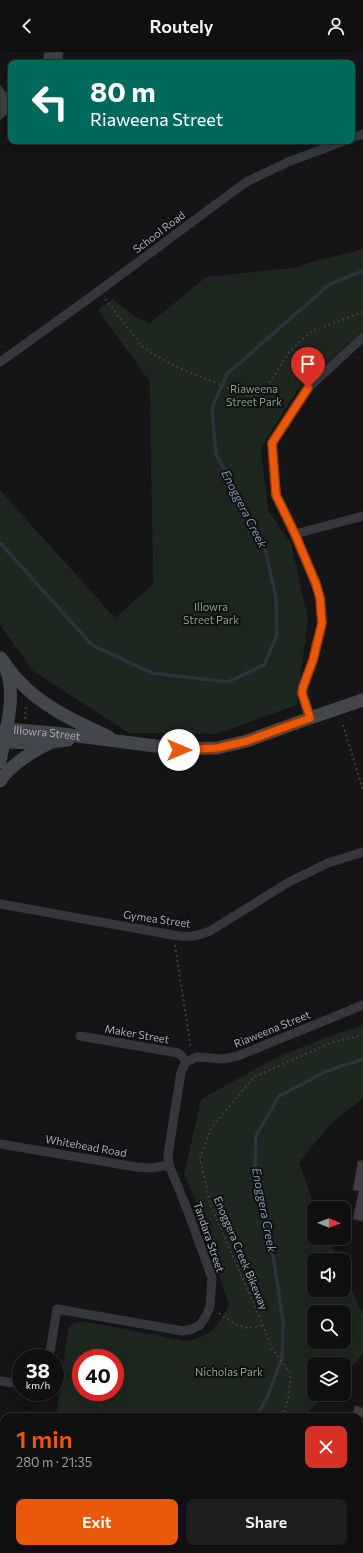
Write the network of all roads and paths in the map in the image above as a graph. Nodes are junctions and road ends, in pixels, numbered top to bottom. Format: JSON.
{"nodes":[{"id":1,"x":336,"y":144,"type":"edge"},
{"id":2,"x":105,"y":298,"type":"dead end"},
{"id":3,"x":363,"y":312,"type":"edge"},
{"id":4,"x":363,"y":337,"type":"edge"},
{"id":5,"x":0,"y":362,"type":"edge"},
{"id":6,"x":363,"y":516,"type":"edge"},
{"id":7,"x":295,"y":534,"type":"junction"},
{"id":8,"x":1,"y":657,"type":"edge"},
{"id":9,"x":363,"y":700,"type":"edge"},
{"id":10,"x":27,"y":703,"type":"dead end"},
{"id":11,"x":310,"y":718,"type":"junction"},
{"id":12,"x":24,"y":721,"type":"dead end"},
{"id":13,"x":343,"y":725,"type":"dead end"},
{"id":14,"x":4,"y":735,"type":"junction"},
{"id":15,"x":87,"y":738,"type":"junction"},
{"id":16,"x":62,"y":740,"type":"junction"},
{"id":17,"x":122,"y":742,"type":"junction"},
{"id":18,"x":0,"y":762,"type":"edge"},
{"id":19,"x":0,"y":781,"type":"edge"},
{"id":20,"x":363,"y":790,"type":"edge"},
{"id":21,"x":363,"y":852,"type":"edge"},
{"id":22,"x":0,"y":904,"type":"edge"},
{"id":23,"x":173,"y":936,"type":"junction"},
{"id":24,"x":363,"y":1004,"type":"edge"},
{"id":25,"x":363,"y":1035,"type":"edge"},
{"id":26,"x":80,"y":1036,"type":"dead end"},
{"id":27,"x":190,"y":1060,"type":"junction"},
{"id":28,"x":0,"y":1144,"type":"edge"},
{"id":29,"x":169,"y":1165,"type":"junction"},
{"id":30,"x":210,"y":1307,"type":"junction"},
{"id":31,"x":263,"y":1324,"type":"junction"},
{"id":32,"x":50,"y":1349,"type":"edge"},
{"id":33,"x":0,"y":1381,"type":"edge"},
{"id":34,"x":12,"y":1383,"type":"edge"},
{"id":35,"x":283,"y":1413,"type":"edge"}],
"edges":[{"from":1,"to":5,"type":"street","name":"School Road"},
{"from":2,"to":3,"type":"path"},
{"from":4,"to":7,"type":"street"},
{"from":6,"to":7,"type":"street"},
{"from":7,"to":11,"type":"street"},
{"from":8,"to":14,"type":"street"},
{"from":8,"to":17,"type":"street"},
{"from":9,"to":11,"type":"street","name":"Illowra Street"},
{"from":10,"to":12,"type":"path"},
{"from":11,"to":17,"type":"street","name":"Illowra Street"},
{"from":13,"to":20,"type":"path"},
{"from":14,"to":15,"type":"street","name":"Illowra Street"},
{"from":14,"to":16,"type":"street","name":"Illowra Street"},
{"from":14,"to":18,"type":"street"},
{"from":15,"to":16,"type":"street","name":"Illowra Street"},
{"from":15,"to":17,"type":"street","name":"Illowra Street"},
{"from":16,"to":19,"type":"street"},
{"from":21,"to":23,"type":"street","name":"Gymea Street"},
{"from":22,"to":23,"type":"street","name":"Gymea Street"},
{"from":23,"to":27,"type":"path"},
{"from":24,"to":27,"type":"street","name":"Riaweena Street"},
{"from":25,"to":31,"type":"path","name":"Enoggera Creek Bikeway"},
{"from":26,"to":27,"type":"street","name":"Maker Street"},
{"from":27,"to":29,"type":"street","name":"Tandara Street"},
{"from":28,"to":29,"type":"street","name":"Whitehead Road"},
{"from":29,"to":30,"type":"street","name":"Tandara Street"},
{"from":30,"to":31,"type":"path"},
{"from":30,"to":32,"type":"street","name":"Tandara Street"},
{"from":31,"to":35,"type":"path","name":"Enoggera Creek Bikeway"},
{"from":33,"to":34,"type":"street"}]}
